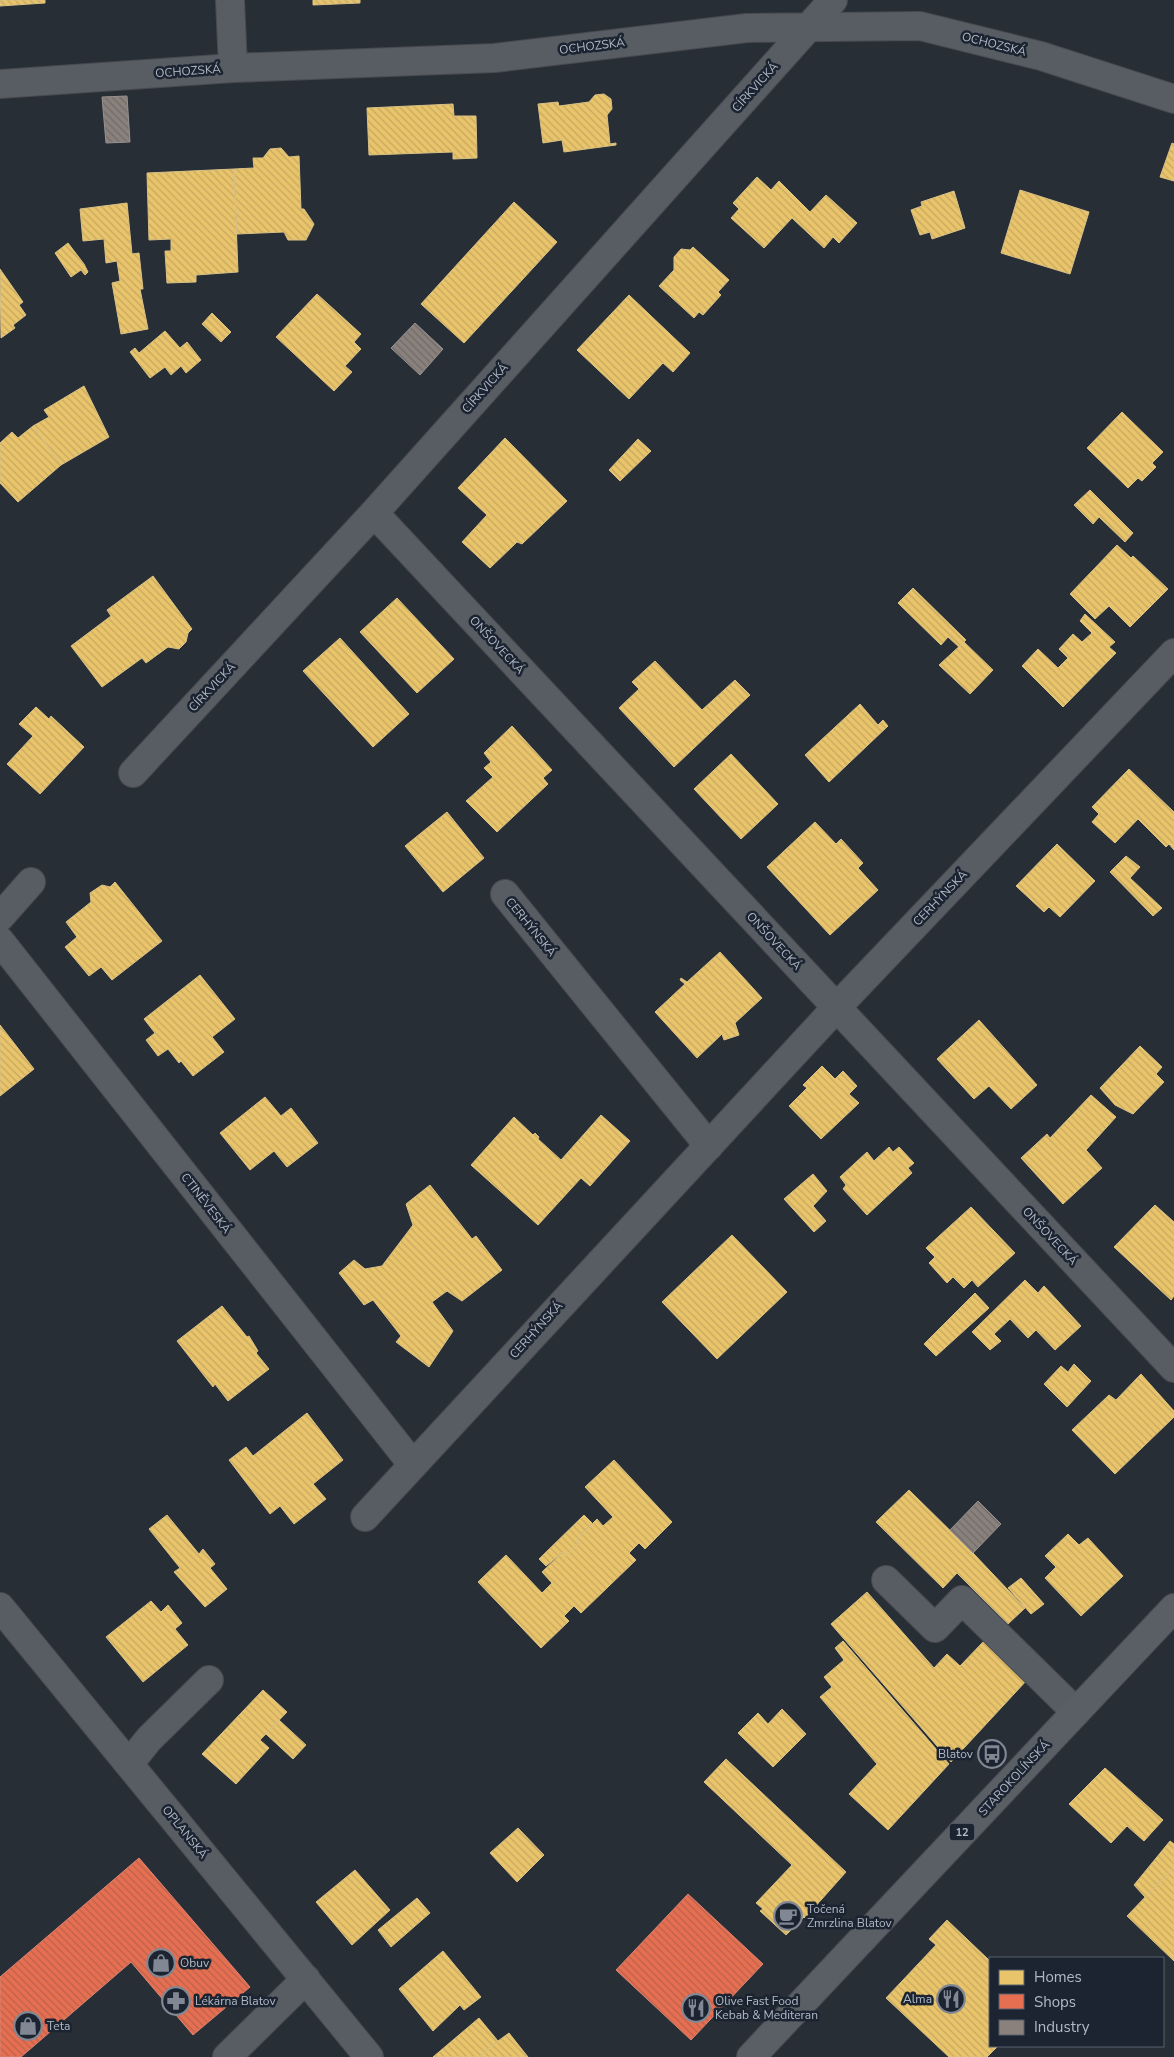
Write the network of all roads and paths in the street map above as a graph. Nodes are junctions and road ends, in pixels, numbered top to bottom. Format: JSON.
{"nodes":[{"id":1,"x":230,"y":0,"type":"edge"},
{"id":2,"x":833,"y":0,"type":"edge"},
{"id":3,"x":809,"y":27,"type":"junction"},
{"id":4,"x":233,"y":68,"type":"junction"},
{"id":5,"x":0,"y":84,"type":"edge"},
{"id":6,"x":1174,"y":98,"type":"edge"},
{"id":7,"x":374,"y":513,"type":"junction"},
{"id":8,"x":1174,"y":653,"type":"edge"},
{"id":9,"x":133,"y":773,"type":"dead end"},
{"id":10,"x":31,"y":882,"type":"dead end"},
{"id":11,"x":505,"y":894,"type":"dead end"},
{"id":12,"x":0,"y":917,"type":"edge"},
{"id":13,"x":0,"y":941,"type":"edge"},
{"id":14,"x":836,"y":1008,"type":"junction"},
{"id":15,"x":709,"y":1146,"type":"junction"},
{"id":16,"x":1174,"y":1368,"type":"edge"},
{"id":17,"x":413,"y":1465,"type":"junction"},
{"id":18,"x":365,"y":1517,"type":"dead end"},
{"id":19,"x":886,"y":1580,"type":"dead end"},
{"id":20,"x":0,"y":1607,"type":"edge"},
{"id":21,"x":1174,"y":1608,"type":"edge"},
{"id":22,"x":209,"y":1680,"type":"dead end"},
{"id":23,"x":1076,"y":1712,"type":"junction"},
{"id":24,"x":129,"y":1764,"type":"junction"},
{"id":25,"x":306,"y":1979,"type":"junction"},
{"id":26,"x":227,"y":2057,"type":"edge"},
{"id":27,"x":369,"y":2057,"type":"edge"},
{"id":28,"x":751,"y":2057,"type":"edge"}],
"edges":[{"from":1,"to":4,"type":"street"},
{"from":2,"to":3,"type":"street","name":"CÍRKVICKÁ"},
{"from":3,"to":4,"type":"street","name":"OCHOZSKÁ"},
{"from":3,"to":6,"type":"street","name":"OCHOZSKÁ"},
{"from":3,"to":7,"type":"street","name":"CÍRKVICKÁ"},
{"from":4,"to":5,"type":"street","name":"OCHOZSKÁ"},
{"from":7,"to":9,"type":"street","name":"CÍRKVICKÁ"},
{"from":7,"to":14,"type":"street","name":"ONŠOVECKÁ"},
{"from":8,"to":14,"type":"street","name":"CERHÝNSKÁ"},
{"from":10,"to":12,"type":"street"},
{"from":11,"to":15,"type":"street","name":"CERHÝNSKÁ"},
{"from":13,"to":17,"type":"street","name":"CTINĚVESKÁ"},
{"from":14,"to":15,"type":"street","name":"CERHÝNSKÁ"},
{"from":14,"to":16,"type":"street","name":"ONŠOVECKÁ"},
{"from":15,"to":17,"type":"street","name":"CERHÝNSKÁ"},
{"from":17,"to":18,"type":"street","name":"CERHÝNSKÁ"},
{"from":19,"to":23,"type":"street"},
{"from":20,"to":24,"type":"street","name":"OPLANSKÁ"},
{"from":21,"to":23,"type":"main road","name":"STAROKOLÍNSKÁ","number":"12"},
{"from":22,"to":24,"type":"street"},
{"from":23,"to":28,"type":"main road","name":"STAROKOLÍNSKÁ","number":"12"},
{"from":24,"to":25,"type":"street","name":"OPLANSKÁ"},
{"from":25,"to":26,"type":"street"},
{"from":25,"to":27,"type":"street","name":"OPLANSKÁ"}]}
